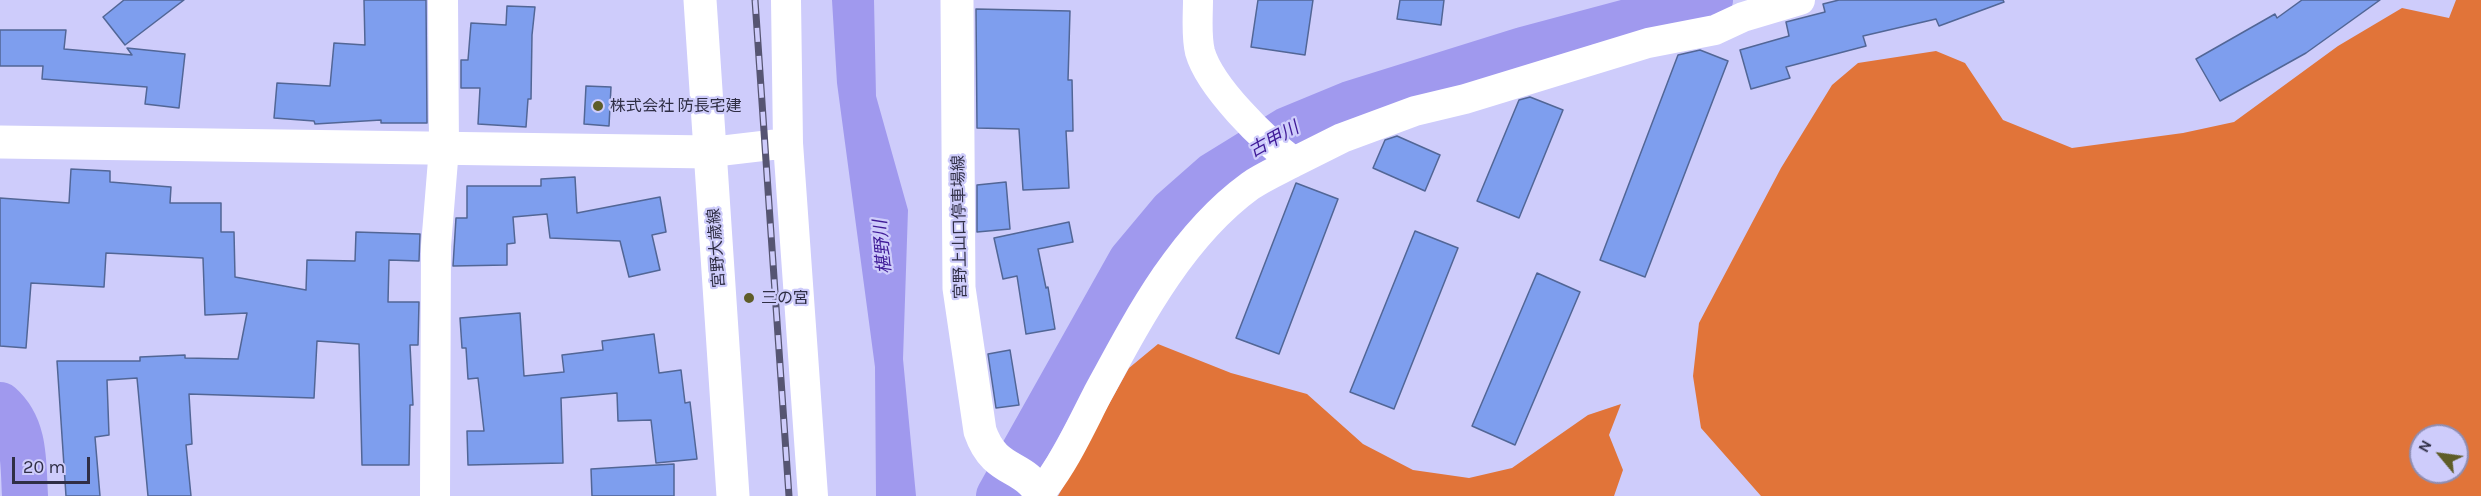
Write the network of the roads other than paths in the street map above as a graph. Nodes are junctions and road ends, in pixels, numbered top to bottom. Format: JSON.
{"nodes":[{"id":1,"x":443,"y":0,"type":"edge"},
{"id":2,"x":700,"y":0,"type":"edge"},
{"id":3,"x":786,"y":0,"type":"edge"},
{"id":4,"x":957,"y":0,"type":"edge"},
{"id":5,"x":1198,"y":0,"type":"edge"},
{"id":6,"x":1800,"y":0,"type":"edge"},
{"id":7,"x":0,"y":142,"type":"edge"},
{"id":8,"x":788,"y":143,"type":"junction"},
{"id":9,"x":444,"y":148,"type":"junction"},
{"id":10,"x":711,"y":152,"type":"junction"},
{"id":11,"x":1289,"y":159,"type":"junction"},
{"id":12,"x":1037,"y":491,"type":"edge"},
{"id":13,"x":435,"y":496,"type":"edge"},
{"id":14,"x":733,"y":496,"type":"edge"},
{"id":15,"x":813,"y":496,"type":"edge"}],
"edges":[{"from":1,"to":9,"type":"street"},
{"from":2,"to":10,"type":"main road","name":"宮野大歳線"},
{"from":3,"to":8,"type":"street"},
{"from":4,"to":12,"type":"main road","name":"宮野上山口停車場線"},
{"from":5,"to":11,"type":"street"},
{"from":6,"to":11,"type":"street"},
{"from":7,"to":9,"type":"main road"},
{"from":8,"to":10,"type":"street"},
{"from":8,"to":15,"type":"street"},
{"from":9,"to":10,"type":"main road"},
{"from":9,"to":13,"type":"street"},
{"from":10,"to":14,"type":"main road","name":"宮野大歳線"},
{"from":11,"to":12,"type":"street"}]}
